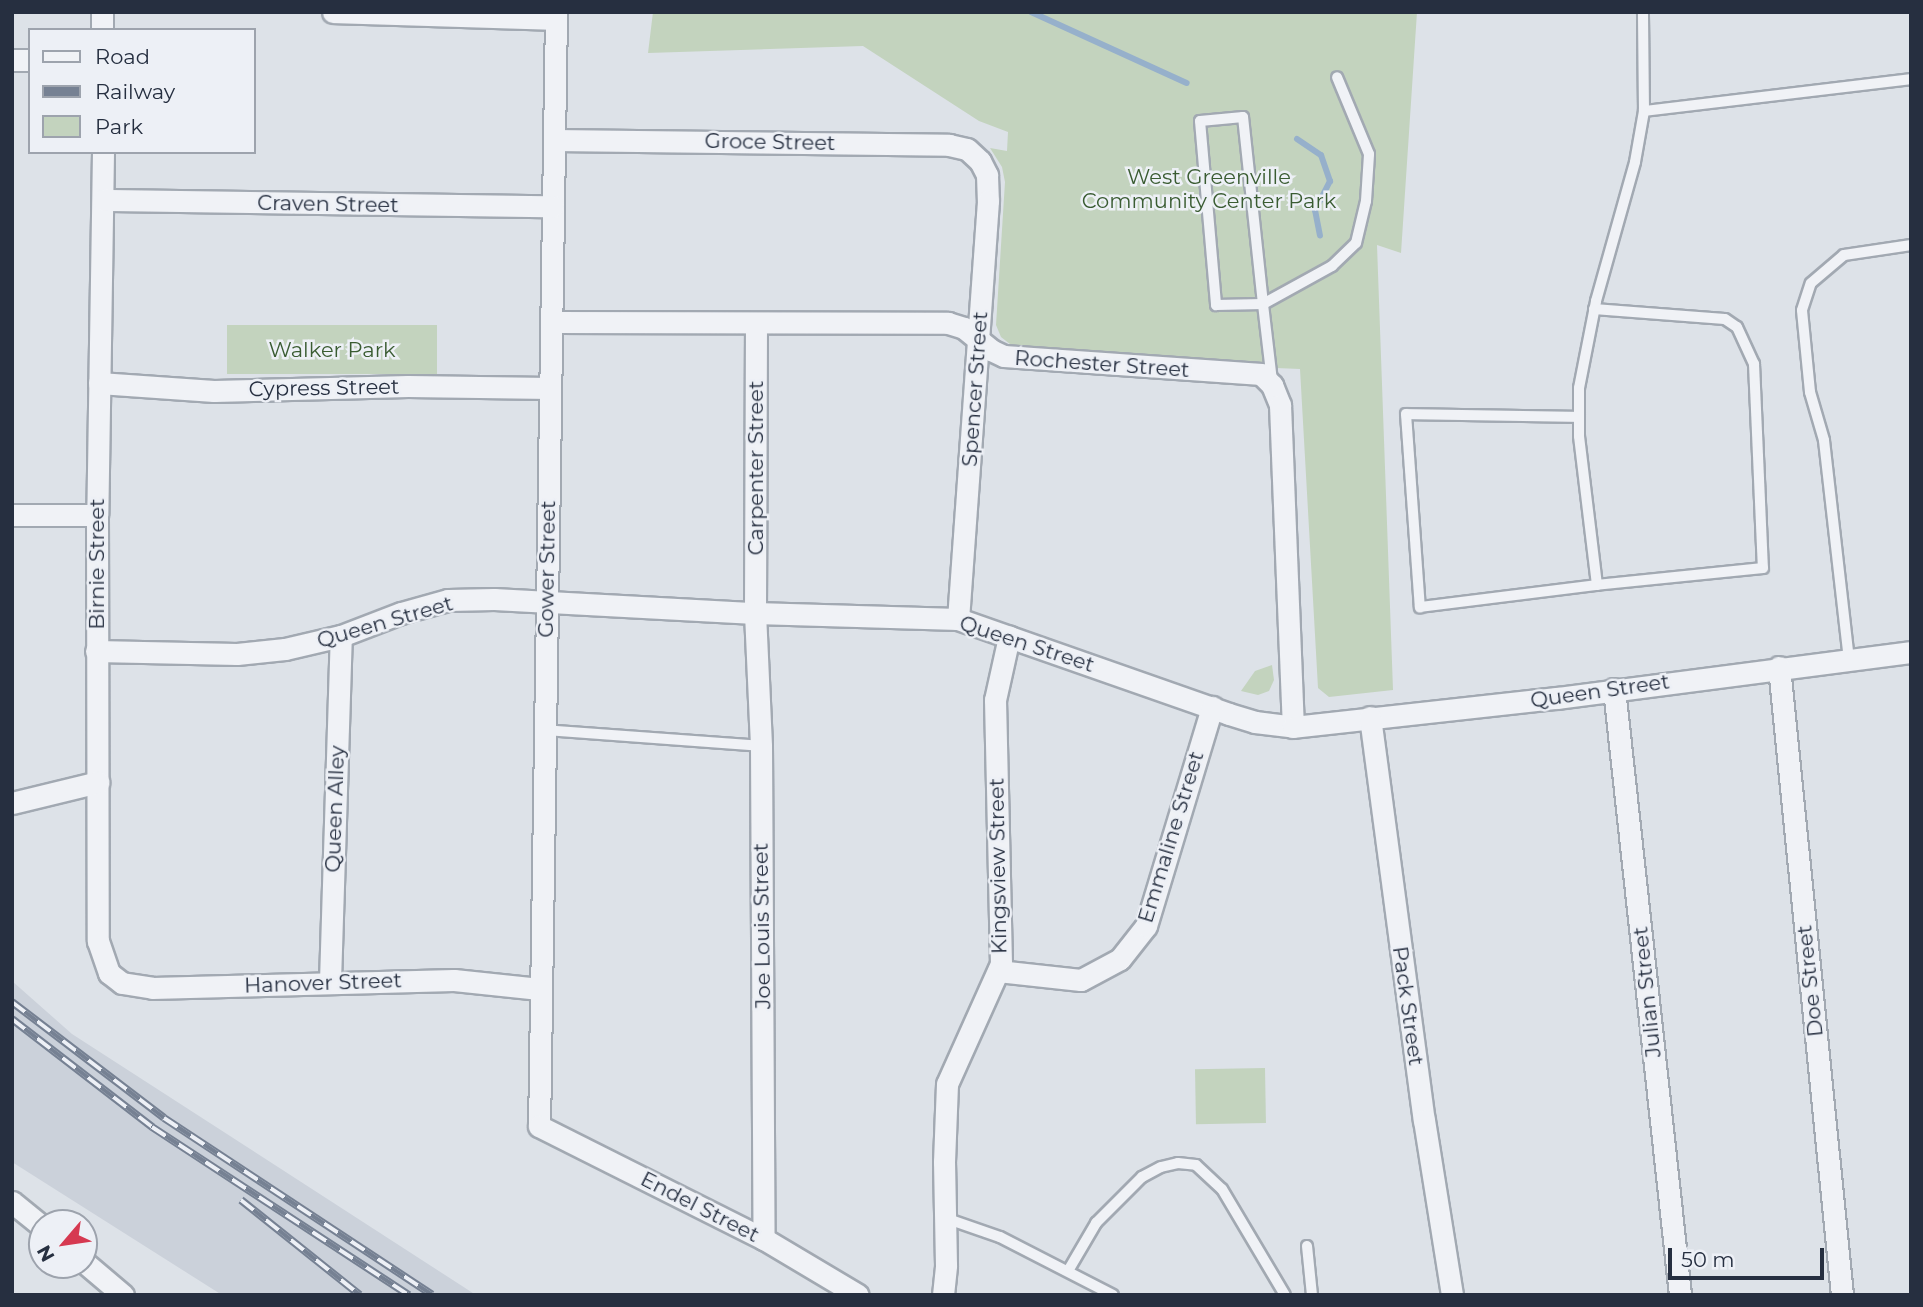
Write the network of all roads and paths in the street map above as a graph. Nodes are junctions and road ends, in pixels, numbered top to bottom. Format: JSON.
{"nodes":[{"id":1,"x":333,"y":12,"type":"edge"},
{"id":2,"x":1643,"y":12,"type":"edge"},
{"id":3,"x":556,"y":16,"type":"edge"},
{"id":4,"x":1337,"y":77,"type":"dead end"},
{"id":5,"x":1911,"y":79,"type":"edge"},
{"id":6,"x":1644,"y":111,"type":"junction"},
{"id":7,"x":554,"y":140,"type":"junction"},
{"id":8,"x":103,"y":154,"type":"edge"},
{"id":9,"x":980,"y":161,"type":"joint"},
{"id":10,"x":103,"y":200,"type":"junction"},
{"id":11,"x":553,"y":206,"type":"junction"},
{"id":12,"x":1911,"y":245,"type":"edge"},
{"id":13,"x":1264,"y":304,"type":"junction"},
{"id":14,"x":1594,"y":309,"type":"junction"},
{"id":15,"x":552,"y":322,"type":"junction"},
{"id":16,"x":756,"y":323,"type":"junction"},
{"id":17,"x":980,"y":340,"type":"junction"},
{"id":18,"x":99,"y":383,"type":"junction"},
{"id":19,"x":1272,"y":385,"type":"junction"},
{"id":20,"x":550,"y":388,"type":"junction"},
{"id":21,"x":1579,"y":417,"type":"junction"},
{"id":22,"x":12,"y":515,"type":"edge"},
{"id":23,"x":97,"y":515,"type":"junction"},
{"id":24,"x":1597,"y":585,"type":"junction"},
{"id":25,"x":547,"y":601,"type":"junction"},
{"id":26,"x":755,"y":613,"type":"junction"},
{"id":27,"x":958,"y":619,"type":"junction"},
{"id":28,"x":341,"y":636,"type":"junction"},
{"id":29,"x":1009,"y":637,"type":"junction"},
{"id":30,"x":96,"y":650,"type":"junction"},
{"id":31,"x":1911,"y":652,"type":"edge"},
{"id":32,"x":1849,"y":660,"type":"junction"},
{"id":33,"x":1779,"y":667,"type":"junction"},
{"id":34,"x":1614,"y":690,"type":"junction"},
{"id":35,"x":1212,"y":707,"type":"junction"},
{"id":36,"x":1370,"y":717,"type":"junction"},
{"id":37,"x":1293,"y":727,"type":"junction"},
{"id":38,"x":544,"y":730,"type":"junction"},
{"id":39,"x":761,"y":746,"type":"junction"},
{"id":40,"x":98,"y":782,"type":"junction"},
{"id":41,"x":12,"y":803,"type":"edge"},
{"id":42,"x":998,"y":971,"type":"junction"},
{"id":43,"x":109,"y":974,"type":"joint"},
{"id":44,"x":330,"y":981,"type":"junction"},
{"id":45,"x":540,"y":989,"type":"junction"},
{"id":46,"x":539,"y":1126,"type":"joint"},
{"id":47,"x":12,"y":1202,"type":"edge"},
{"id":48,"x":28,"y":1215,"type":"edge"},
{"id":49,"x":945,"y":1218,"type":"junction"},
{"id":50,"x":764,"y":1239,"type":"junction"},
{"id":51,"x":1307,"y":1246,"type":"dead end"},
{"id":52,"x":1068,"y":1271,"type":"junction"},
{"id":53,"x":98,"y":1275,"type":"edge"},
{"id":54,"x":123,"y":1295,"type":"edge"},
{"id":55,"x":858,"y":1295,"type":"edge"},
{"id":56,"x":943,"y":1295,"type":"edge"},
{"id":57,"x":1113,"y":1295,"type":"edge"},
{"id":58,"x":1285,"y":1295,"type":"edge"},
{"id":59,"x":1312,"y":1295,"type":"edge"},
{"id":60,"x":1452,"y":1295,"type":"edge"},
{"id":61,"x":1680,"y":1295,"type":"edge"},
{"id":62,"x":1842,"y":1295,"type":"edge"}],
"edges":[{"from":1,"to":3,"type":"street"},
{"from":2,"to":6,"type":"lane"},
{"from":3,"to":7,"type":"street","name":"Gower Street"},
{"from":4,"to":13,"type":"lane"},
{"from":5,"to":6,"type":"lane"},
{"from":6,"to":14,"type":"lane"},
{"from":7,"to":9,"type":"street","name":"Groce Street"},
{"from":7,"to":11,"type":"street","name":"Gower Street"},
{"from":8,"to":10,"type":"street","name":"Birnie Street"},
{"from":9,"to":17,"type":"street","name":"Spencer Street"},
{"from":10,"to":11,"type":"street","name":"Craven Street"},
{"from":10,"to":18,"type":"street","name":"Birnie Street"},
{"from":11,"to":15,"type":"street","name":"Gower Street"},
{"from":12,"to":32,"type":"lane"},
{"from":13,"to":13,"type":"lane"},
{"from":13,"to":19,"type":"lane"},
{"from":14,"to":21,"type":"lane"},
{"from":14,"to":24,"type":"lane"},
{"from":15,"to":16,"type":"street","name":"Rochester Street"},
{"from":15,"to":20,"type":"street","name":"Gower Street"},
{"from":16,"to":17,"type":"street","name":"Rochester Street"},
{"from":16,"to":26,"type":"street","name":"Carpenter Street"},
{"from":17,"to":19,"type":"street","name":"Rochester Street"},
{"from":17,"to":27,"type":"street","name":"Spencer Street"},
{"from":18,"to":20,"type":"street","name":"Cypress Street"},
{"from":18,"to":23,"type":"street","name":"Birnie Street"},
{"from":19,"to":37,"type":"street"},
{"from":20,"to":25,"type":"street","name":"Gower Street"},
{"from":21,"to":24,"type":"lane"},
{"from":21,"to":24,"type":"lane"},
{"from":22,"to":23,"type":"street"},
{"from":23,"to":30,"type":"street","name":"Birnie Street"},
{"from":25,"to":26,"type":"street","name":"Queen Street"},
{"from":25,"to":28,"type":"street","name":"Queen Street"},
{"from":25,"to":38,"type":"street","name":"Gower Street"},
{"from":26,"to":27,"type":"street","name":"Queen Street"},
{"from":26,"to":39,"type":"street","name":"Joe Louis Street"},
{"from":27,"to":29,"type":"street","name":"Queen Street"},
{"from":28,"to":30,"type":"street","name":"Queen Street"},
{"from":28,"to":44,"type":"street","name":"Queen Alley"},
{"from":29,"to":35,"type":"street","name":"Queen Street"},
{"from":29,"to":42,"type":"street","name":"Kingsview Street"},
{"from":30,"to":40,"type":"street","name":"Birnie Street"},
{"from":31,"to":32,"type":"street","name":"Queen Street"},
{"from":32,"to":33,"type":"street","name":"Queen Street"},
{"from":33,"to":34,"type":"street","name":"Queen Street"},
{"from":33,"to":62,"type":"street","name":"Doe Street"},
{"from":34,"to":36,"type":"street","name":"Queen Street"},
{"from":34,"to":61,"type":"street","name":"Julian Street"},
{"from":35,"to":37,"type":"street","name":"Queen Street"},
{"from":35,"to":42,"type":"street","name":"Emmaline Street"},
{"from":36,"to":37,"type":"street","name":"Queen Street"},
{"from":36,"to":60,"type":"street","name":"Pack Street"},
{"from":38,"to":39,"type":"lane"},
{"from":38,"to":45,"type":"street","name":"Gower Street"},
{"from":39,"to":50,"type":"street","name":"Joe Louis Street"},
{"from":40,"to":41,"type":"street"},
{"from":40,"to":43,"type":"street","name":"Birnie Street"},
{"from":42,"to":49,"type":"street","name":"Kingsview Street"},
{"from":43,"to":44,"type":"street","name":"Hanover Street"},
{"from":44,"to":45,"type":"street","name":"Hanover Street"},
{"from":45,"to":46,"type":"street","name":"Gower Street"},
{"from":46,"to":50,"type":"street","name":"Endel Street"},
{"from":47,"to":48,"type":"street"},
{"from":49,"to":52,"type":"lane"},
{"from":49,"to":56,"type":"street","name":"Kingsview Street"},
{"from":50,"to":55,"type":"street","name":"Endel Street"},
{"from":51,"to":59,"type":"lane"},
{"from":52,"to":57,"type":"lane"},
{"from":52,"to":58,"type":"lane"},
{"from":53,"to":54,"type":"street"}]}
